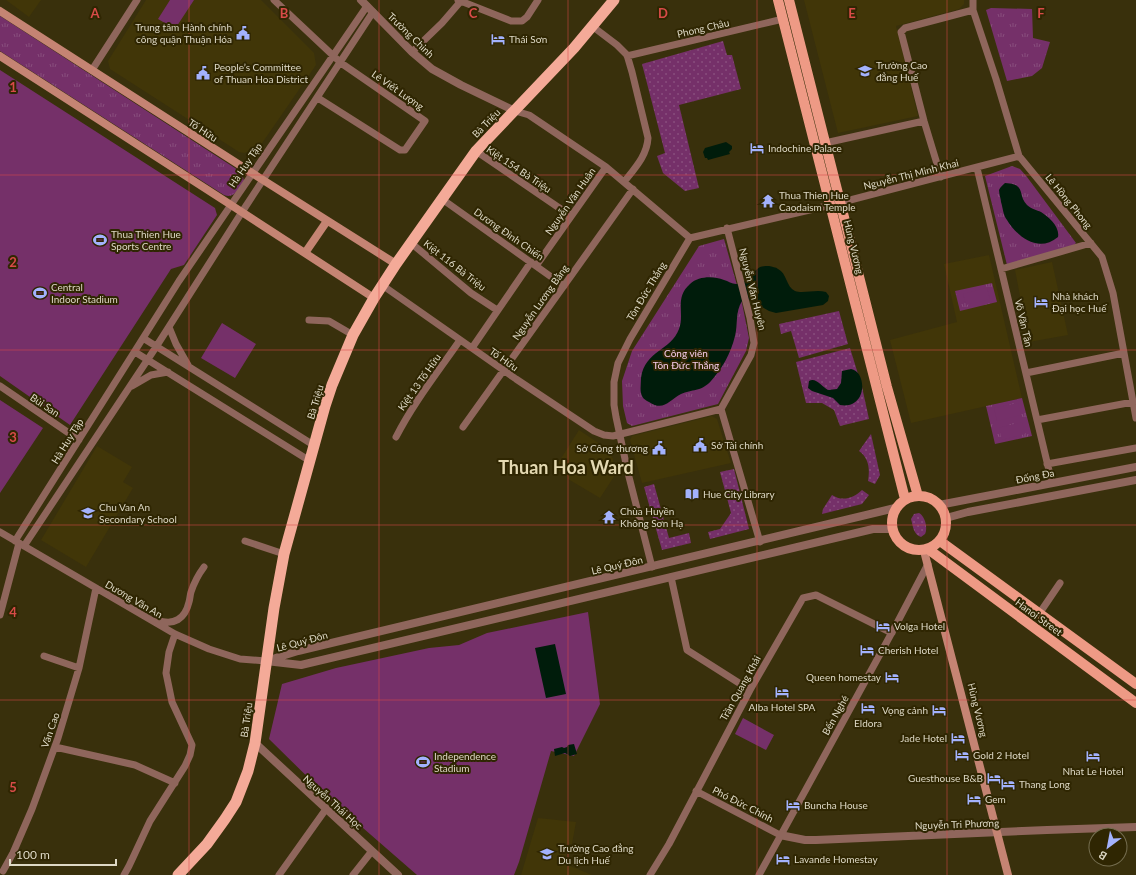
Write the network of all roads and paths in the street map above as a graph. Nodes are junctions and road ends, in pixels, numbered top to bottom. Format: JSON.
{"nodes":[{"id":1,"x":137,"y":0,"type":"edge"},
{"id":2,"x":274,"y":0,"type":"edge"},
{"id":3,"x":459,"y":0,"type":"edge"},
{"id":4,"x":538,"y":0,"type":"edge"},
{"id":5,"x":614,"y":0,"type":"edge"},
{"id":6,"x":778,"y":0,"type":"edge"},
{"id":7,"x":789,"y":0,"type":"edge"},
{"id":8,"x":973,"y":0,"type":"edge"},
{"id":9,"x":364,"y":3,"type":"edge"},
{"id":10,"x":973,"y":10,"type":"junction"},
{"id":11,"x":0,"y":11,"type":"edge"},
{"id":12,"x":373,"y":12,"type":"junction"},
{"id":13,"x":783,"y":19,"type":"junction"},
{"id":14,"x":592,"y":26,"type":"junction"},
{"id":15,"x":412,"y":52,"type":"junction"},
{"id":16,"x":0,"y":56,"type":"edge"},
{"id":17,"x":332,"y":56,"type":"junction"},
{"id":18,"x":627,"y":56,"type":"junction"},
{"id":19,"x":341,"y":63,"type":"junction"},
{"id":20,"x":92,"y":70,"type":"junction"},
{"id":21,"x":318,"y":98,"type":"junction"},
{"id":22,"x":516,"y":111,"type":"junction"},
{"id":23,"x":924,"y":121,"type":"junction"},
{"id":24,"x":825,"y":143,"type":"junction"},
{"id":25,"x":476,"y":151,"type":"junction"},
{"id":26,"x":1019,"y":156,"type":"junction"},
{"id":27,"x":606,"y":167,"type":"junction"},
{"id":28,"x":977,"y":168,"type":"junction"},
{"id":29,"x":252,"y":173,"type":"junction"},
{"id":30,"x":941,"y":177,"type":"junction"},
{"id":31,"x":263,"y":180,"type":"junction"},
{"id":32,"x":624,"y":182,"type":"junction"},
{"id":33,"x":633,"y":189,"type":"junction"},
{"id":34,"x":442,"y":199,"type":"junction"},
{"id":35,"x":835,"y":203,"type":"junction"},
{"id":36,"x":231,"y":205,"type":"junction"},
{"id":37,"x":242,"y":212,"type":"junction"},
{"id":38,"x":571,"y":216,"type":"junction"},
{"id":39,"x":327,"y":221,"type":"junction"},
{"id":40,"x":727,"y":228,"type":"junction"},
{"id":41,"x":690,"y":238,"type":"junction"},
{"id":42,"x":411,"y":243,"type":"junction"},
{"id":43,"x":1091,"y":243,"type":"junction"},
{"id":44,"x":305,"y":253,"type":"junction"},
{"id":45,"x":396,"y":264,"type":"junction"},
{"id":46,"x":533,"y":264,"type":"junction"},
{"id":47,"x":1001,"y":269,"type":"junction"},
{"id":48,"x":382,"y":285,"type":"junction"},
{"id":49,"x":564,"y":286,"type":"junction"},
{"id":50,"x":374,"y":298,"type":"junction"},
{"id":51,"x":497,"y":310,"type":"junction"},
{"id":52,"x":309,"y":320,"type":"dead end"},
{"id":53,"x":169,"y":327,"type":"junction"},
{"id":54,"x":353,"y":335,"type":"junction"},
{"id":55,"x":143,"y":338,"type":"junction"},
{"id":56,"x":460,"y":340,"type":"junction"},
{"id":57,"x":156,"y":346,"type":"junction"},
{"id":58,"x":472,"y":348,"type":"junction"},
{"id":59,"x":135,"y":352,"type":"junction"},
{"id":60,"x":1124,"y":352,"type":"junction"},
{"id":61,"x":148,"y":360,"type":"junction"},
{"id":62,"x":190,"y":368,"type":"junction"},
{"id":63,"x":504,"y":371,"type":"junction"},
{"id":64,"x":168,"y":372,"type":"junction"},
{"id":65,"x":1026,"y":373,"type":"junction"},
{"id":66,"x":0,"y":386,"type":"edge"},
{"id":67,"x":130,"y":387,"type":"junction"},
{"id":68,"x":1133,"y":402,"type":"junction"},
{"id":69,"x":721,"y":409,"type":"junction"},
{"id":70,"x":98,"y":410,"type":"junction"},
{"id":71,"x":1136,"y":418,"type":"edge"},
{"id":72,"x":108,"y":419,"type":"junction"},
{"id":73,"x":1037,"y":420,"type":"junction"},
{"id":74,"x":463,"y":427,"type":"dead end"},
{"id":75,"x":620,"y":435,"type":"junction"},
{"id":76,"x":396,"y":437,"type":"dead end"},
{"id":77,"x":79,"y":440,"type":"junction"},
{"id":78,"x":315,"y":446,"type":"junction"},
{"id":79,"x":1136,"y":448,"type":"edge"},
{"id":80,"x":310,"y":461,"type":"junction"},
{"id":81,"x":1047,"y":464,"type":"junction"},
{"id":82,"x":1136,"y":467,"type":"edge"},
{"id":83,"x":55,"y":478,"type":"junction"},
{"id":84,"x":1136,"y":480,"type":"edge"},
{"id":85,"x":1052,"y":483,"type":"junction"},
{"id":86,"x":65,"y":484,"type":"junction"},
{"id":87,"x":918,"y":496,"type":"junction"},
{"id":88,"x":905,"y":500,"type":"junction"},
{"id":89,"x":939,"y":504,"type":"junction"},
{"id":90,"x":895,"y":508,"type":"junction"},
{"id":91,"x":946,"y":518,"type":"junction"},
{"id":92,"x":815,"y":528,"type":"junction"},
{"id":93,"x":892,"y":529,"type":"junction"},
{"id":94,"x":0,"y":532,"type":"edge"},
{"id":95,"x":245,"y":541,"type":"dead end"},
{"id":96,"x":940,"y":541,"type":"junction"},
{"id":97,"x":760,"y":542,"type":"junction"},
{"id":98,"x":818,"y":542,"type":"junction"},
{"id":99,"x":19,"y":543,"type":"junction"},
{"id":100,"x":926,"y":550,"type":"junction"},
{"id":101,"x":284,"y":554,"type":"junction"},
{"id":102,"x":928,"y":564,"type":"junction"},
{"id":103,"x":204,"y":567,"type":"dead end"},
{"id":104,"x":652,"y":567,"type":"junction"},
{"id":105,"x":671,"y":577,"type":"junction"},
{"id":106,"x":656,"y":580,"type":"junction"},
{"id":107,"x":1060,"y":584,"type":"dead end"},
{"id":108,"x":96,"y":588,"type":"junction"},
{"id":109,"x":1039,"y":614,"type":"junction"},
{"id":110,"x":0,"y":615,"type":"edge"},
{"id":111,"x":449,"y":615,"type":"junction"},
{"id":112,"x":143,"y":616,"type":"junction"},
{"id":113,"x":453,"y":629,"type":"junction"},
{"id":114,"x":892,"y":633,"type":"junction"},
{"id":115,"x":175,"y":634,"type":"junction"},
{"id":116,"x":44,"y":656,"type":"dead end"},
{"id":117,"x":266,"y":661,"type":"junction"},
{"id":118,"x":79,"y":668,"type":"junction"},
{"id":119,"x":1136,"y":684,"type":"edge"},
{"id":120,"x":750,"y":690,"type":"junction"},
{"id":121,"x":1136,"y":703,"type":"edge"},
{"id":122,"x":254,"y":743,"type":"junction"},
{"id":123,"x":55,"y":747,"type":"junction"},
{"id":124,"x":175,"y":782,"type":"junction"},
{"id":125,"x":696,"y":792,"type":"junction"},
{"id":126,"x":326,"y":809,"type":"junction"},
{"id":127,"x":1136,"y":827,"type":"edge"},
{"id":128,"x":997,"y":832,"type":"junction"},
{"id":129,"x":780,"y":835,"type":"junction"},
{"id":130,"x":372,"y":851,"type":"junction"},
{"id":131,"x":3,"y":871,"type":"edge"},
{"id":132,"x":124,"y":875,"type":"edge"},
{"id":133,"x":178,"y":875,"type":"edge"},
{"id":134,"x":279,"y":875,"type":"edge"},
{"id":135,"x":353,"y":875,"type":"edge"},
{"id":136,"x":398,"y":875,"type":"edge"},
{"id":137,"x":650,"y":875,"type":"edge"},
{"id":138,"x":759,"y":875,"type":"edge"},
{"id":139,"x":1008,"y":875,"type":"edge"}],
"edges":[{"from":1,"to":20,"type":"street"},
{"from":2,"to":17,"type":"street","name":"Lê Viết Lượng"},
{"from":3,"to":4,"type":"street"},
{"from":3,"to":15,"type":"street"},
{"from":5,"to":14,"type":"highway","name":"Bà Triệu"},
{"from":6,"to":13,"type":"main road","name":"Hùng Vương"},
{"from":7,"to":24,"type":"main road","name":"Hùng Vương"},
{"from":8,"to":10,"type":"street","name":"Lê Hồng Phong"},
{"from":9,"to":12,"type":"street","name":"Trường Chinh"},
{"from":9,"to":17,"type":"street","name":"Hà Huy Tập"},
{"from":10,"to":23,"type":"street"},
{"from":10,"to":26,"type":"street","name":"Lê Hồng Phong"},
{"from":11,"to":20,"type":"main road","name":"Tố Hữu"},
{"from":12,"to":15,"type":"street","name":"Trường Chinh"},
{"from":12,"to":19,"type":"street"},
{"from":13,"to":18,"type":"street","name":"Phong Châu"},
{"from":13,"to":35,"type":"main road","name":"Hùng Vương"},
{"from":14,"to":18,"type":"street"},
{"from":14,"to":22,"type":"highway","name":"Bà Triệu"},
{"from":15,"to":22,"type":"street","name":"Trường Chinh"},
{"from":16,"to":36,"type":"main road"},
{"from":17,"to":19,"type":"street","name":"Lê Viết Lượng"},
{"from":17,"to":29,"type":"street","name":"Hà Huy Tập"},
{"from":18,"to":32,"type":"street"},
{"from":19,"to":21,"type":"street"},
{"from":19,"to":21,"type":"street","name":"Lê Viết Lượng"},
{"from":20,"to":29,"type":"main road","name":"Tố Hữu"},
{"from":21,"to":31,"type":"street"},
{"from":22,"to":25,"type":"highway","name":"Bà Triệu"},
{"from":22,"to":27,"type":"street"},
{"from":23,"to":24,"type":"street"},
{"from":23,"to":30,"type":"street"},
{"from":24,"to":35,"type":"main road","name":"Hùng Vương"},
{"from":25,"to":34,"type":"highway","name":"Bà Triệu"},
{"from":25,"to":38,"type":"street","name":"Kiệt 154 Bà Triệu"},
{"from":26,"to":28,"type":"street","name":"Nguyễn Thị Minh Khai"},
{"from":26,"to":43,"type":"street","name":"Lê Hồng Phong"},
{"from":27,"to":32,"type":"street"},
{"from":27,"to":38,"type":"street","name":"Nguyễn Văn Huân"},
{"from":28,"to":30,"type":"street","name":"Nguyễn Thị Minh Khai"},
{"from":28,"to":47,"type":"street","name":"Võ Văn Tần"},
{"from":29,"to":31,"type":"main road","name":"Tố Hữu"},
{"from":29,"to":36,"type":"street","name":"Hà Huy Tập"},
{"from":30,"to":35,"type":"street","name":"Nguyễn Thị Minh Khai"},
{"from":31,"to":37,"type":"street"},
{"from":31,"to":39,"type":"main road","name":"Tố Hữu"},
{"from":32,"to":33,"type":"street"},
{"from":33,"to":41,"type":"street"},
{"from":33,"to":49,"type":"street","name":"Nguyễn Lương Bằng"},
{"from":34,"to":42,"type":"highway","name":"Bà Triệu"},
{"from":34,"to":46,"type":"street","name":"Dương Đình Chiến"},
{"from":35,"to":40,"type":"street","name":"Nguyễn Thị Minh Khai"},
{"from":35,"to":87,"type":"main road","name":"Hùng Vương"},
{"from":35,"to":88,"type":"main road","name":"Hùng Vương"},
{"from":36,"to":37,"type":"main road"},
{"from":36,"to":55,"type":"street","name":"Hà Huy Tập"},
{"from":37,"to":44,"type":"main road"},
{"from":37,"to":53,"type":"street"},
{"from":38,"to":46,"type":"street","name":"Nguyễn Văn Huân"},
{"from":39,"to":44,"type":"main road"},
{"from":39,"to":45,"type":"main road","name":"Tố Hữu"},
{"from":40,"to":41,"type":"street","name":"Nguyễn Thị Minh Khai"},
{"from":40,"to":69,"type":"street","name":"Nguyễn Văn Huyên"},
{"from":41,"to":75,"type":"street","name":"Tôn Đức Thắng"},
{"from":42,"to":45,"type":"highway","name":"Bà Triệu"},
{"from":42,"to":51,"type":"street","name":"Kiệt 116 Bà Triệu"},
{"from":43,"to":47,"type":"street"},
{"from":43,"to":60,"type":"street","name":"Lê Hồng Phong"},
{"from":44,"to":50,"type":"main road"},
{"from":45,"to":48,"type":"highway","name":"Bà Triệu"},
{"from":46,"to":49,"type":"street","name":"Dương Đình Chiến"},
{"from":46,"to":51,"type":"street"},
{"from":47,"to":65,"type":"street","name":"Võ Văn Tần"},
{"from":48,"to":50,"type":"highway","name":"Bà Triệu"},
{"from":48,"to":56,"type":"street","name":"Tố Hữu"},
{"from":49,"to":63,"type":"street","name":"Nguyễn Lương Bằng"},
{"from":50,"to":54,"type":"highway","name":"Bà Triệu"},
{"from":51,"to":58,"type":"street"},
{"from":52,"to":54,"type":"street"},
{"from":53,"to":57,"type":"street"},
{"from":53,"to":62,"type":"street"},
{"from":54,"to":78,"type":"highway","name":"Bà Triệu"},
{"from":55,"to":57,"type":"street"},
{"from":55,"to":59,"type":"street","name":"Hà Huy Tập"},
{"from":56,"to":58,"type":"street","name":"Tố Hữu"},
{"from":56,"to":76,"type":"street","name":"Kiệt 13 Tố Hữu"},
{"from":57,"to":61,"type":"street"},
{"from":57,"to":62,"type":"street"},
{"from":58,"to":63,"type":"street","name":"Tố Hữu"},
{"from":59,"to":61,"type":"street"},
{"from":59,"to":70,"type":"street","name":"Hà Huy Tập"},
{"from":60,"to":65,"type":"street"},
{"from":60,"to":68,"type":"street","name":"Lê Hồng Phong"},
{"from":61,"to":64,"type":"street"},
{"from":61,"to":67,"type":"street"},
{"from":62,"to":78,"type":"street"},
{"from":63,"to":74,"type":"street","name":"Nguyễn Lương Bằng"},
{"from":63,"to":75,"type":"street","name":"Tố Hữu"},
{"from":64,"to":67,"type":"street"},
{"from":64,"to":80,"type":"street"},
{"from":65,"to":73,"type":"street","name":"Võ Văn Tần"},
{"from":66,"to":77,"type":"street","name":"Bùi San"},
{"from":67,"to":72,"type":"street"},
{"from":68,"to":71,"type":"street","name":"Lê Hồng Phong"},
{"from":68,"to":73,"type":"street"},
{"from":69,"to":75,"type":"street"},
{"from":69,"to":97,"type":"street"},
{"from":70,"to":72,"type":"street"},
{"from":70,"to":77,"type":"street","name":"Hà Huy Tập"},
{"from":72,"to":86,"type":"street"},
{"from":73,"to":81,"type":"street","name":"Võ Văn Tần"},
{"from":75,"to":104,"type":"street","name":"Tôn Đức Thắng"},
{"from":77,"to":83,"type":"street","name":"Hà Huy Tập"},
{"from":78,"to":80,"type":"highway","name":"Bà Triệu"},
{"from":79,"to":81,"type":"street"},
{"from":80,"to":101,"type":"highway","name":"Bà Triệu"},
{"from":81,"to":85,"type":"street","name":"Võ Văn Tần"},
{"from":82,"to":85,"type":"street","name":"Đống Đa"},
{"from":83,"to":86,"type":"street"},
{"from":83,"to":99,"type":"street","name":"Hà Huy Tập"},
{"from":84,"to":91,"type":"street"},
{"from":85,"to":89,"type":"street","name":"Đống Đa"},
{"from":86,"to":99,"type":"street"},
{"from":87,"to":88,"type":"main road"},
{"from":87,"to":89,"type":"main road"},
{"from":88,"to":90,"type":"main road"},
{"from":89,"to":91,"type":"main road"},
{"from":90,"to":92,"type":"street","name":"Lê Quý Đôn"},
{"from":90,"to":93,"type":"main road"},
{"from":91,"to":96,"type":"main road"},
{"from":92,"to":97,"type":"street","name":"Lê Quý Đôn"},
{"from":92,"to":98,"type":"street"},
{"from":93,"to":98,"type":"street","name":"Lê Quý Đôn"},
{"from":93,"to":100,"type":"main road"},
{"from":94,"to":99,"type":"street","name":"Dương Văn An"},
{"from":95,"to":101,"type":"street"},
{"from":96,"to":100,"type":"main road"},
{"from":96,"to":109,"type":"main road","name":"Hanoi Street"},
{"from":97,"to":104,"type":"street","name":"Lê Quý Đôn"},
{"from":98,"to":105,"type":"street","name":"Lê Quý Đôn"},
{"from":99,"to":108,"type":"street","name":"Dương Văn An"},
{"from":99,"to":110,"type":"street"},
{"from":100,"to":102,"type":"main road","name":"Hùng Vương"},
{"from":100,"to":121,"type":"main road","name":"Hanoi Street"},
{"from":101,"to":117,"type":"highway","name":"Bà Triệu"},
{"from":102,"to":114,"type":"street","name":"Bến Nghé"},
{"from":102,"to":128,"type":"main road","name":"Hùng Vương"},
{"from":103,"to":112,"type":"street"},
{"from":104,"to":106,"type":"street"},
{"from":104,"to":111,"type":"street","name":"Lê Quý Đôn"},
{"from":105,"to":106,"type":"street","name":"Lê Quý Đôn"},
{"from":105,"to":120,"type":"street"},
{"from":106,"to":113,"type":"street","name":"Lê Quý Đôn"},
{"from":107,"to":109,"type":"street"},
{"from":108,"to":112,"type":"street","name":"Dương Văn An"},
{"from":108,"to":118,"type":"street","name":"Văn Cao"},
{"from":109,"to":119,"type":"main road","name":"Hanoi Street"},
{"from":111,"to":113,"type":"street"},
{"from":111,"to":117,"type":"street","name":"Lê Quý Đôn"},
{"from":112,"to":115,"type":"street","name":"Dương Văn An"},
{"from":113,"to":117,"type":"street","name":"Lê Quý Đôn"},
{"from":114,"to":120,"type":"street","name":"Trần Quang Khải"},
{"from":114,"to":129,"type":"street","name":"Bến Nghé"},
{"from":115,"to":117,"type":"street","name":"Dương Văn An"},
{"from":115,"to":124,"type":"street"},
{"from":116,"to":118,"type":"street"},
{"from":117,"to":122,"type":"highway","name":"Bà Triệu"},
{"from":118,"to":123,"type":"street","name":"Văn Cao"},
{"from":120,"to":125,"type":"street","name":"Trần Quang Khải"},
{"from":122,"to":126,"type":"street","name":"Nguyễn Thái Học"},
{"from":122,"to":133,"type":"highway","name":"Bà Triệu"},
{"from":123,"to":124,"type":"street"},
{"from":123,"to":131,"type":"street","name":"Văn Cao"},
{"from":124,"to":132,"type":"street"},
{"from":125,"to":129,"type":"street","name":"Phó Đức Chính"},
{"from":125,"to":137,"type":"street","name":"Trần Quang Khải"},
{"from":126,"to":130,"type":"street","name":"Nguyễn Thái Học"},
{"from":126,"to":134,"type":"street"},
{"from":127,"to":128,"type":"street","name":"Nguyễn Tri Phương"},
{"from":128,"to":129,"type":"street","name":"Nguyễn Tri Phương"},
{"from":128,"to":139,"type":"main road","name":"Hùng Vương"},
{"from":129,"to":138,"type":"street","name":"Bến Nghé"},
{"from":130,"to":135,"type":"street"},
{"from":130,"to":136,"type":"street","name":"Nguyễn Thái Học"}]}
